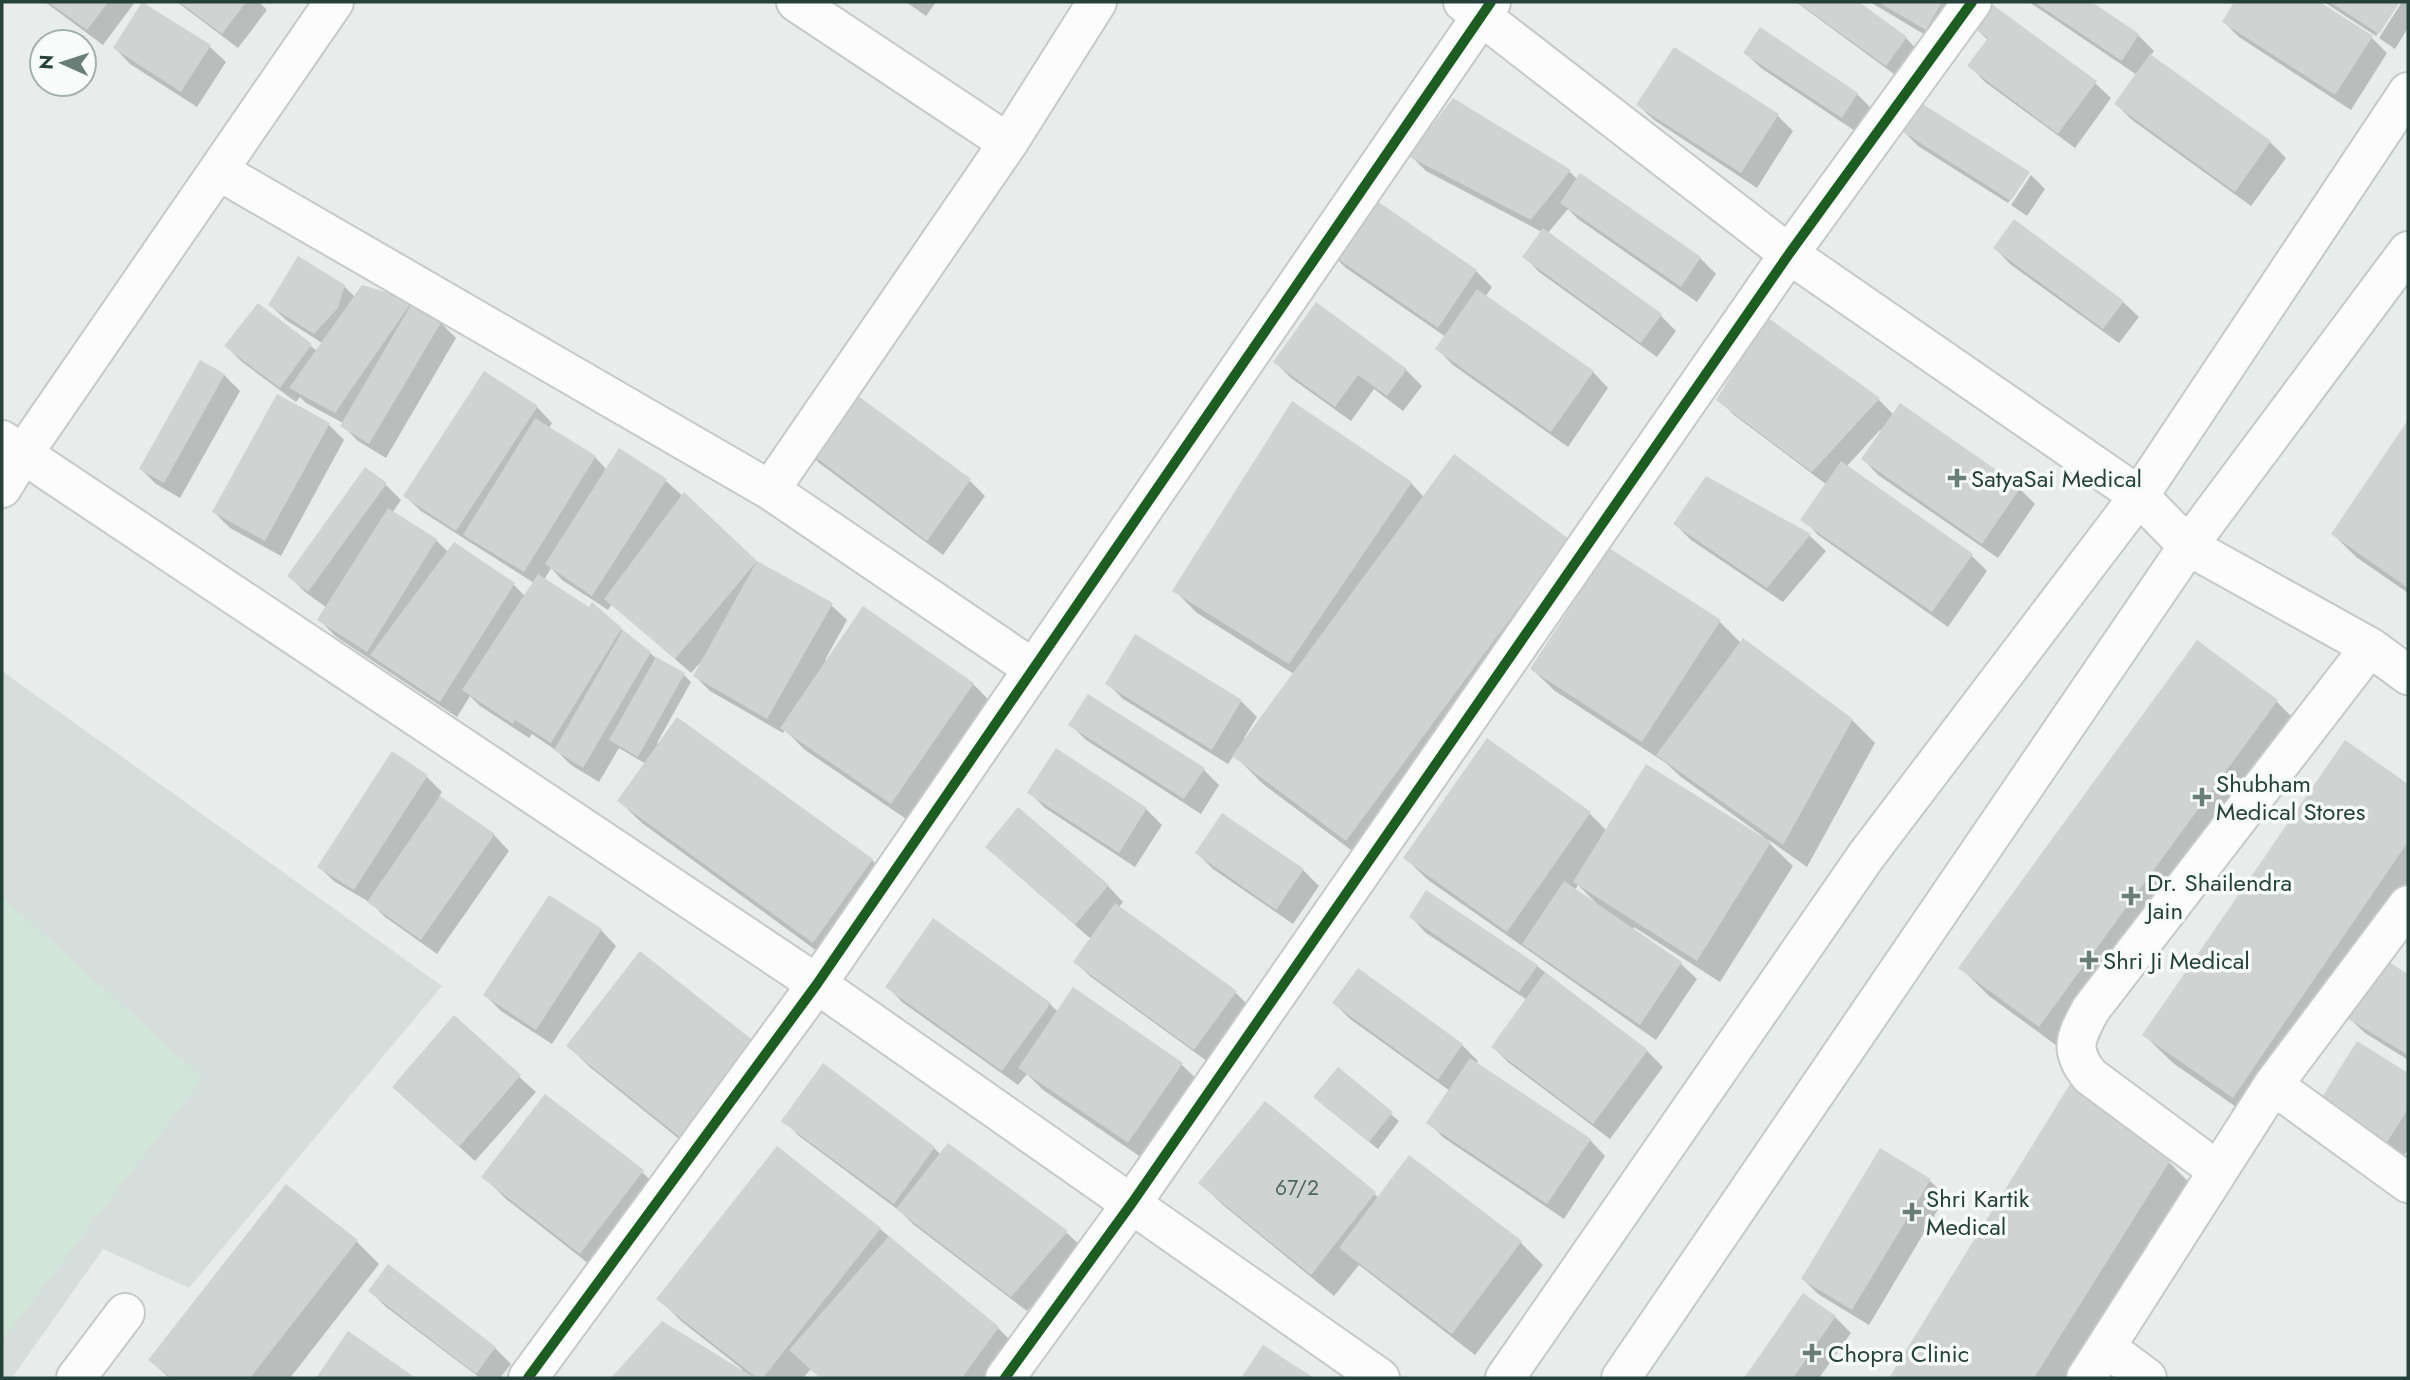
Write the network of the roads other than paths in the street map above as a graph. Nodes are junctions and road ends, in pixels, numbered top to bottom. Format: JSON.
{"nodes":[{"id":1,"x":334,"y":2,"type":"edge"},
{"id":2,"x":796,"y":2,"type":"edge"},
{"id":3,"x":1097,"y":2,"type":"edge"},
{"id":4,"x":1972,"y":2,"type":"edge"},
{"id":5,"x":1479,"y":6,"type":"edge"},
{"id":6,"x":2408,"y":92,"type":"edge"},
{"id":7,"x":1008,"y":143,"type":"junction"},
{"id":8,"x":219,"y":171,"type":"junction"},
{"id":9,"x":2408,"y":251,"type":"edge"},
{"id":10,"x":1789,"y":254,"type":"junction"},
{"id":11,"x":12,"y":447,"type":"edge"},
{"id":12,"x":2,"y":488,"type":"edge"},
{"id":13,"x":770,"y":490,"type":"junction"},
{"id":14,"x":2139,"y":496,"type":"junction"},
{"id":15,"x":2188,"y":546,"type":"junction"},
{"id":16,"x":2370,"y":647,"type":"junction"},
{"id":17,"x":1032,"y":668,"type":"junction"},
{"id":18,"x":2408,"y":675,"type":"edge"},
{"id":19,"x":2408,"y":905,"type":"edge"},
{"id":20,"x":817,"y":984,"type":"junction"},
{"id":21,"x":2273,"y":1085,"type":"junction"},
{"id":22,"x":2218,"y":1171,"type":"junction"},
{"id":23,"x":2408,"y":1183,"type":"edge"},
{"id":24,"x":1132,"y":1202,"type":"junction"},
{"id":25,"x":125,"y":1313,"type":"dead end"},
{"id":26,"x":2096,"y":1363,"type":"edge"},
{"id":27,"x":76,"y":1378,"type":"edge"},
{"id":28,"x":528,"y":1378,"type":"edge"},
{"id":29,"x":1005,"y":1378,"type":"edge"},
{"id":30,"x":1380,"y":1378,"type":"edge"},
{"id":31,"x":1505,"y":1378,"type":"edge"},
{"id":32,"x":1621,"y":1378,"type":"edge"},
{"id":33,"x":2147,"y":1378,"type":"edge"}],
"edges":[{"from":1,"to":8,"type":"street"},
{"from":2,"to":7,"type":"street"},
{"from":3,"to":7,"type":"street"},
{"from":4,"to":10,"type":"street"},
{"from":5,"to":10,"type":"street"},
{"from":5,"to":17,"type":"street"},
{"from":6,"to":14,"type":"street"},
{"from":7,"to":13,"type":"street"},
{"from":8,"to":11,"type":"street"},
{"from":8,"to":13,"type":"street"},
{"from":9,"to":15,"type":"street"},
{"from":10,"to":14,"type":"street"},
{"from":10,"to":24,"type":"street"},
{"from":11,"to":12,"type":"street"},
{"from":11,"to":20,"type":"street"},
{"from":13,"to":17,"type":"street"},
{"from":14,"to":15,"type":"street"},
{"from":14,"to":31,"type":"street"},
{"from":15,"to":16,"type":"street"},
{"from":15,"to":32,"type":"street"},
{"from":16,"to":18,"type":"street"},
{"from":16,"to":22,"type":"street"},
{"from":17,"to":20,"type":"street"},
{"from":19,"to":21,"type":"street"},
{"from":20,"to":24,"type":"street"},
{"from":20,"to":28,"type":"street"},
{"from":21,"to":22,"type":"street"},
{"from":21,"to":23,"type":"street"},
{"from":22,"to":26,"type":"street"},
{"from":24,"to":29,"type":"street"},
{"from":24,"to":30,"type":"street"},
{"from":25,"to":27,"type":"street"},
{"from":26,"to":33,"type":"street"}]}
